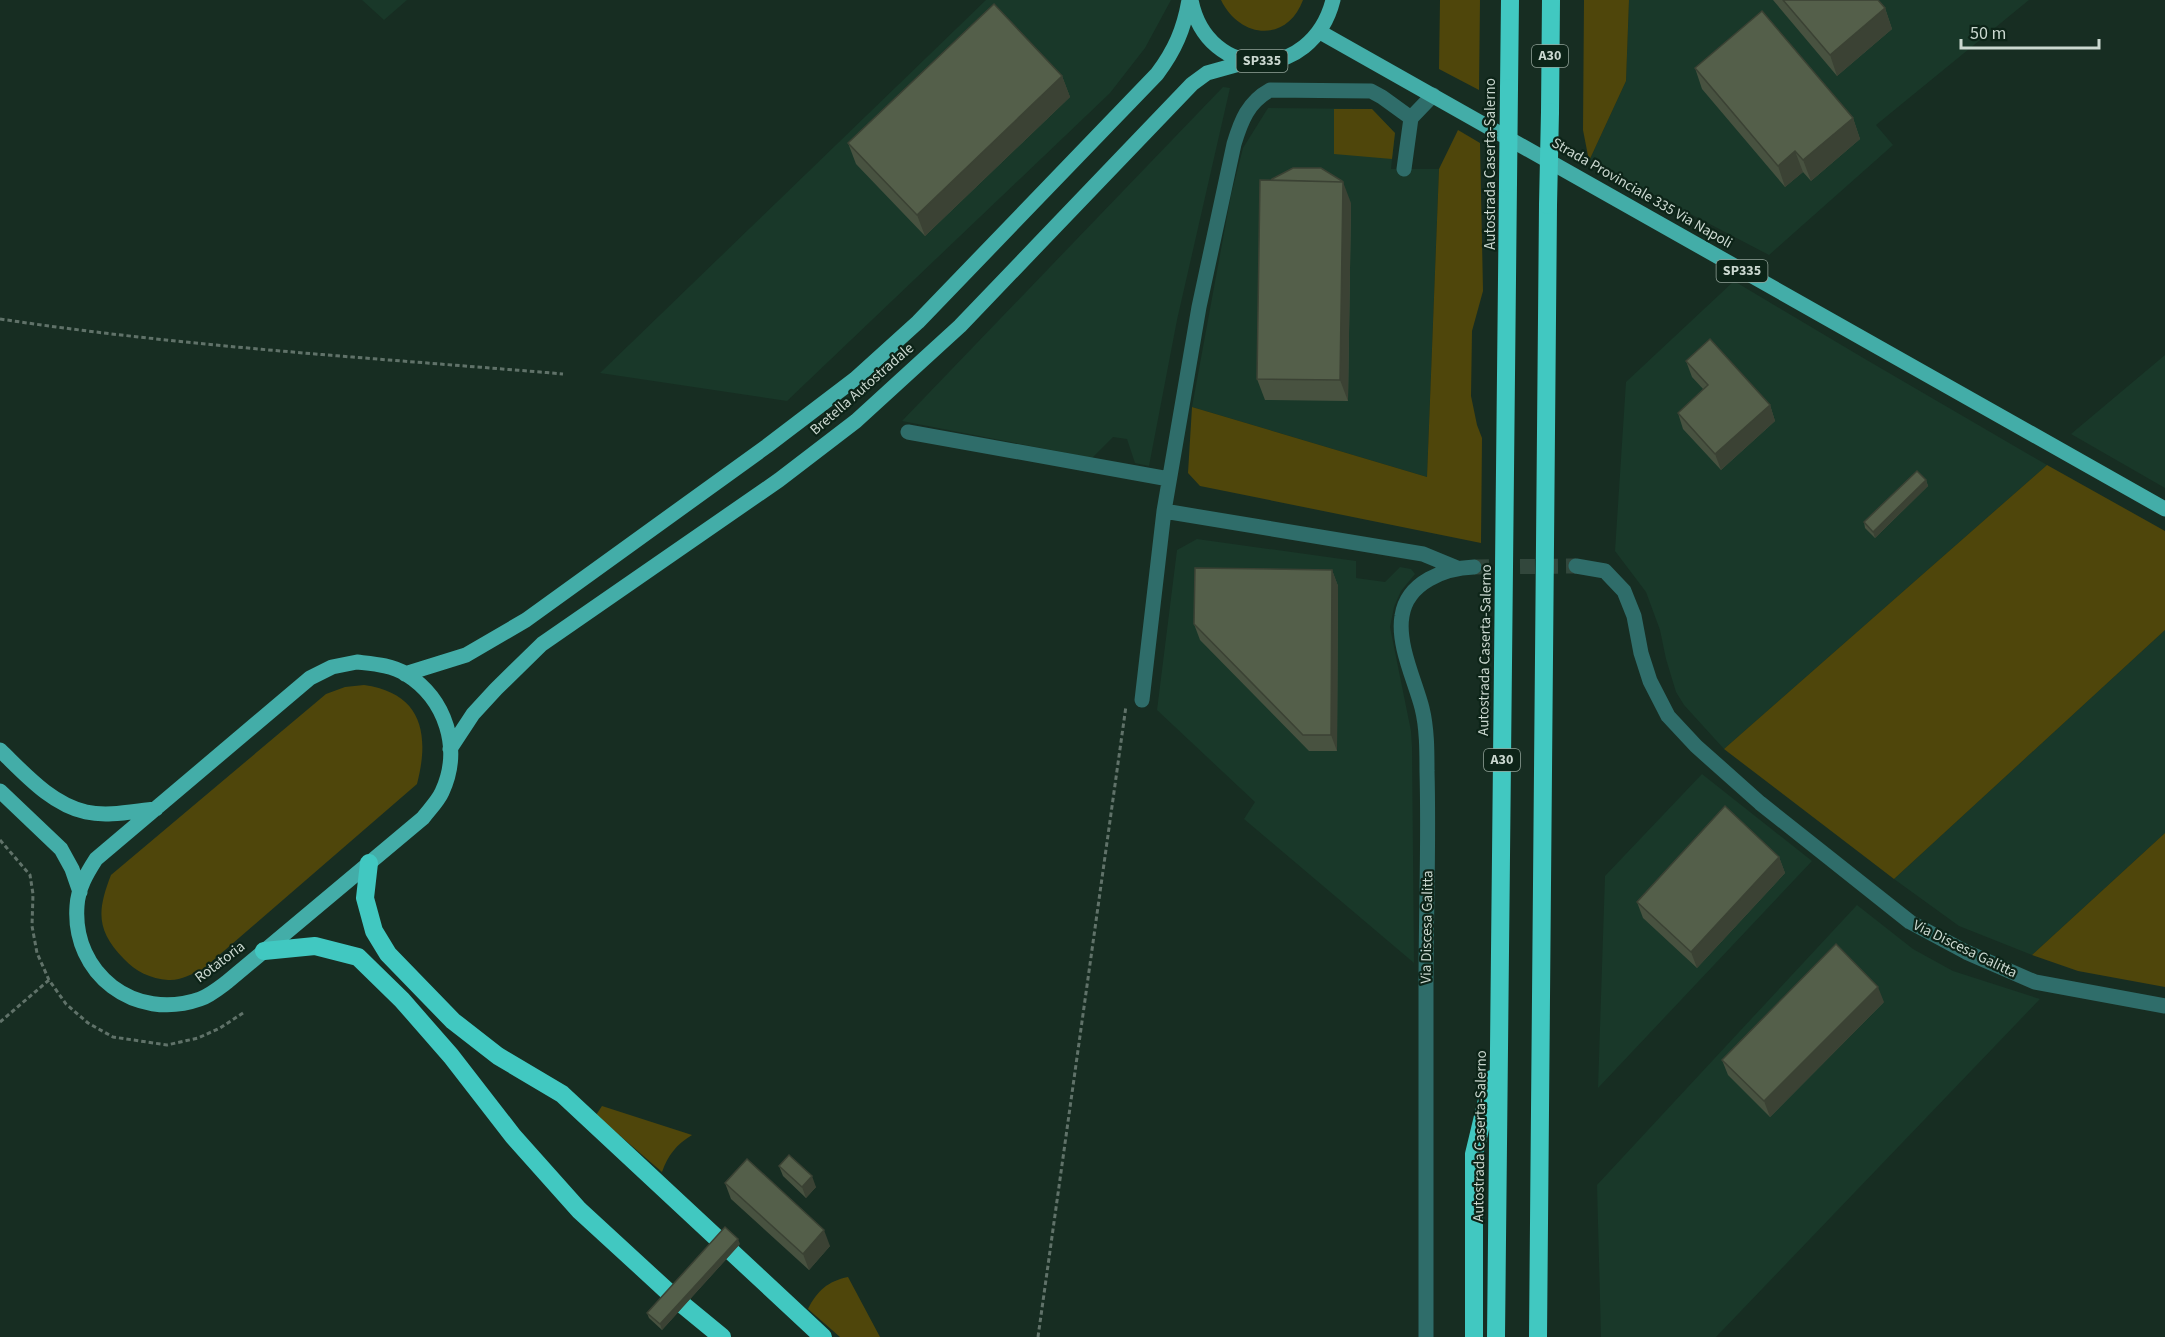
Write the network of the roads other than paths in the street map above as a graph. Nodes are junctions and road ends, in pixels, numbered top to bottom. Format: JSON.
{"nodes":[{"id":1,"x":1190,"y":0,"type":"edge"},
{"id":2,"x":1333,"y":0,"type":"edge"},
{"id":3,"x":1510,"y":0,"type":"edge"},
{"id":4,"x":1551,"y":0,"type":"edge"},
{"id":5,"x":1320,"y":32,"type":"junction"},
{"id":6,"x":1250,"y":61,"type":"junction"},
{"id":7,"x":1433,"y":95,"type":"junction"},
{"id":8,"x":1411,"y":118,"type":"junction"},
{"id":9,"x":1404,"y":169,"type":"dead end"},
{"id":10,"x":908,"y":432,"type":"dead end"},
{"id":11,"x":1169,"y":479,"type":"junction"},
{"id":12,"x":2165,"y":509,"type":"edge"},
{"id":13,"x":1164,"y":511,"type":"junction"},
{"id":14,"x":1576,"y":566,"type":"tunnel mouth"},
{"id":15,"x":1474,"y":567,"type":"tunnel mouth"},
{"id":16,"x":1457,"y":568,"type":"junction"},
{"id":17,"x":405,"y":674,"type":"junction"},
{"id":18,"x":1142,"y":700,"type":"road end"},
{"id":19,"x":450,"y":749,"type":"junction"},
{"id":20,"x":0,"y":750,"type":"edge"},
{"id":21,"x":0,"y":791,"type":"edge"},
{"id":22,"x":156,"y":809,"type":"junction"},
{"id":23,"x":369,"y":863,"type":"junction"},
{"id":24,"x":80,"y":892,"type":"junction"},
{"id":25,"x":264,"y":951,"type":"junction"},
{"id":26,"x":2165,"y":1006,"type":"edge"},
{"id":27,"x":1499,"y":1048,"type":"junction"},
{"id":28,"x":722,"y":1337,"type":"edge"},
{"id":29,"x":824,"y":1337,"type":"edge"},
{"id":30,"x":1426,"y":1337,"type":"edge"},
{"id":31,"x":1474,"y":1337,"type":"edge"},
{"id":32,"x":1496,"y":1337,"type":"edge"},
{"id":33,"x":1538,"y":1337,"type":"edge"}],
"edges":[{"from":1,"to":6,"type":"main road","number":"SP335"},
{"from":1,"to":17,"type":"main road","name":"Bretella Autostradale"},
{"from":2,"to":5,"type":"main road","number":"SP335"},
{"from":3,"to":27,"type":"highway","name":"Autostrada Caserta-Salerno","number":"A30","bridge":true},
{"from":4,"to":33,"type":"highway","number":"A30","bridge":true},
{"from":5,"to":6,"type":"main road","number":"SP335"},
{"from":5,"to":7,"type":"main road","name":"Strada Provinciale 335 Via Napoli","number":"SP335"},
{"from":6,"to":19,"type":"main road","name":"Bretella Autostradale"},
{"from":7,"to":8,"type":"street"},
{"from":7,"to":12,"type":"main road","name":"Strada Provinciale 335 Via Napoli","number":"SP335"},
{"from":8,"to":9,"type":"street"},
{"from":8,"to":11,"type":"street"},
{"from":10,"to":11,"type":"street"},
{"from":11,"to":13,"type":"street"},
{"from":13,"to":16,"type":"street"},
{"from":13,"to":18,"type":"street"},
{"from":14,"to":26,"type":"street","name":"Via Discesa Galitta"},
{"from":15,"to":16,"type":"street","name":"Via Discesa Galitta"},
{"from":16,"to":30,"type":"street","name":"Via Discesa Galitta"},
{"from":17,"to":19,"type":"main road","name":"Rotatoria"},
{"from":17,"to":22,"type":"main road","name":"Rotatoria"},
{"from":19,"to":23,"type":"main road","name":"Rotatoria"},
{"from":20,"to":22,"type":"main road"},
{"from":21,"to":24,"type":"main road"},
{"from":22,"to":24,"type":"main road","name":"Rotatoria"},
{"from":23,"to":25,"type":"main road","name":"Rotatoria"},
{"from":23,"to":29,"type":"highway"},
{"from":24,"to":25,"type":"main road","name":"Rotatoria"},
{"from":25,"to":28,"type":"highway"},
{"from":27,"to":31,"type":"highway"},
{"from":27,"to":32,"type":"highway","name":"Autostrada Caserta-Salerno","number":"A30"}]}
